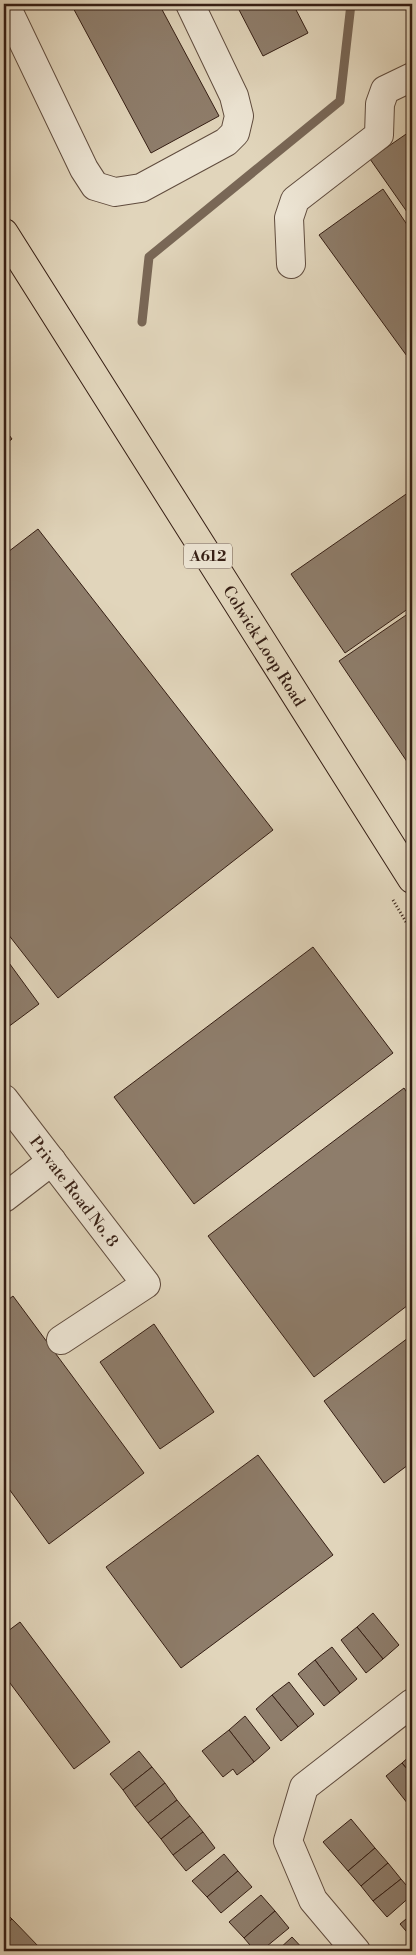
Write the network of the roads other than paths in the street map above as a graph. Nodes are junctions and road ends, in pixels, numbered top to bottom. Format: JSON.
{"nodes":[{"id":1,"x":5,"y":4,"type":"edge"},
{"id":2,"x":190,"y":4,"type":"edge"},
{"id":3,"x":412,"y":77,"type":"edge"},
{"id":4,"x":4,"y":233,"type":"edge"},
{"id":5,"x":291,"y":264,"type":"dead end"},
{"id":6,"x":412,"y":879,"type":"edge"},
{"id":7,"x":4,"y":1099,"type":"edge"},
{"id":8,"x":52,"y":1161,"type":"junction"},
{"id":9,"x":4,"y":1198,"type":"edge"},
{"id":10,"x":61,"y":1340,"type":"dead end"},
{"id":11,"x":412,"y":1703,"type":"edge"},
{"id":12,"x":356,"y":1951,"type":"edge"}],
"edges":[{"from":1,"to":2,"type":"street"},
{"from":3,"to":5,"type":"street"},
{"from":4,"to":6,"type":"main road","name":"Colwick Loop Road","number":"A612"},
{"from":7,"to":8,"type":"street","name":"Private Road No. 8"},
{"from":8,"to":9,"type":"street"},
{"from":8,"to":10,"type":"street","name":"Private Road No. 8"},
{"from":11,"to":12,"type":"street"}]}
